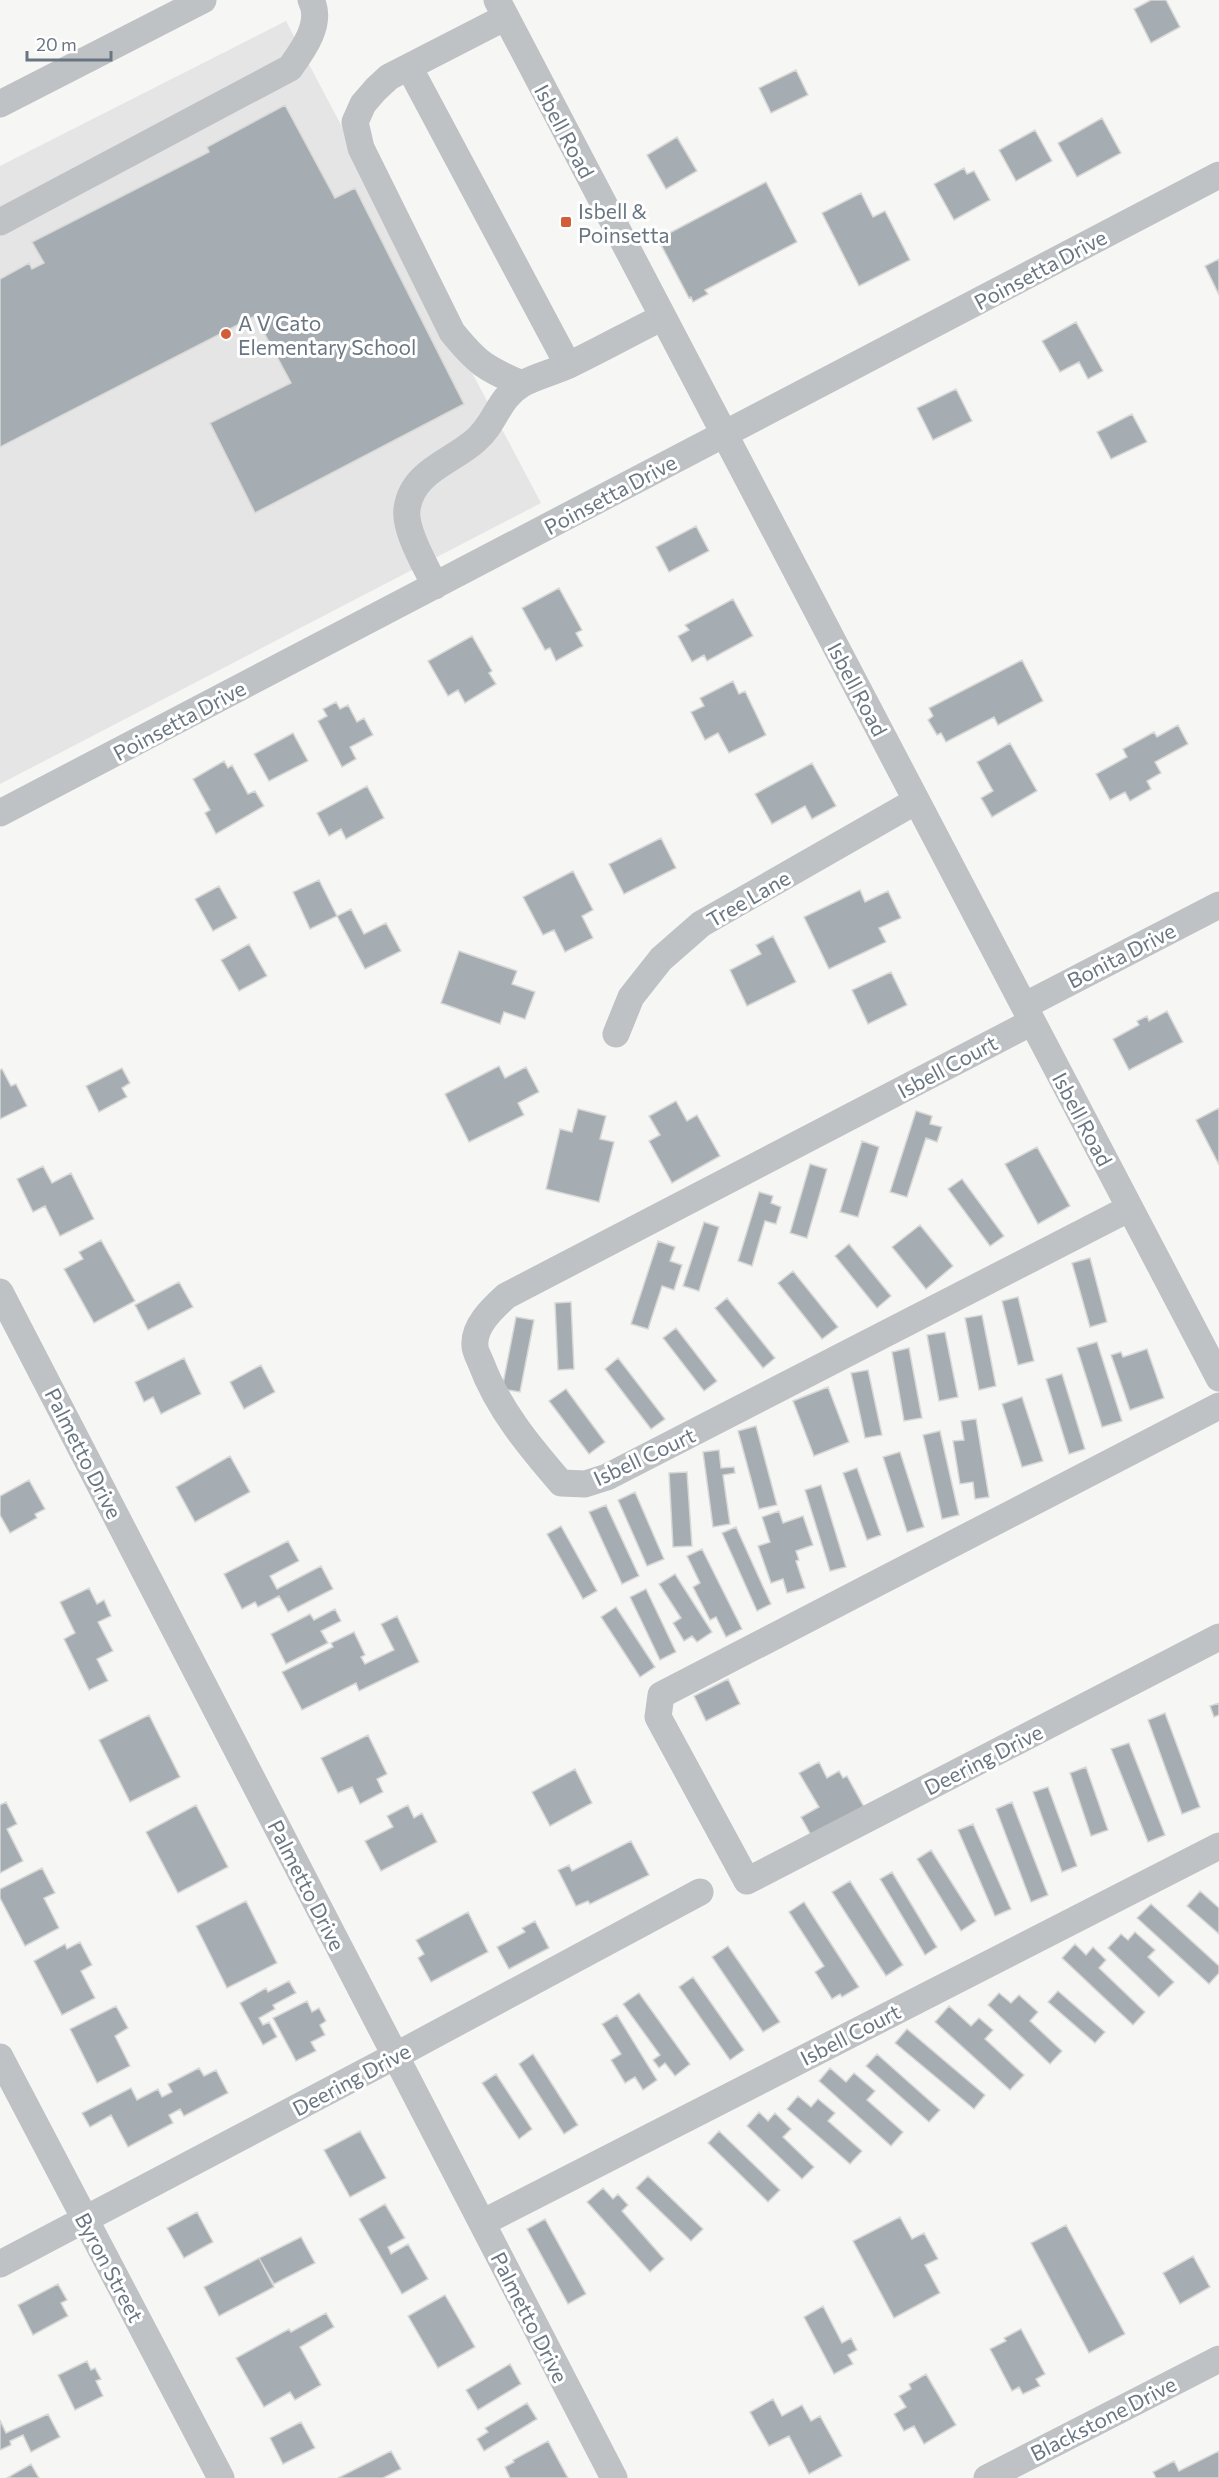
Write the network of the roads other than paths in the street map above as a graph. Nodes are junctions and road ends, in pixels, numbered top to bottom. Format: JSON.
{"nodes":[{"id":1,"x":203,"y":0,"type":"edge"},
{"id":2,"x":311,"y":0,"type":"edge"},
{"id":3,"x":501,"y":9,"type":"edge"},
{"id":4,"x":409,"y":67,"type":"junction"},
{"id":5,"x":0,"y":104,"type":"edge"},
{"id":6,"x":1219,"y":175,"type":"edge"},
{"id":7,"x":0,"y":222,"type":"edge"},
{"id":8,"x":663,"y":317,"type":"junction"},
{"id":9,"x":568,"y":365,"type":"junction"},
{"id":10,"x":522,"y":384,"type":"junction"},
{"id":11,"x":724,"y":434,"type":"junction"},
{"id":12,"x":435,"y":586,"type":"junction"},
{"id":13,"x":916,"y":801,"type":"junction"},
{"id":14,"x":0,"y":813,"type":"edge"},
{"id":15,"x":1219,"y":904,"type":"edge"},
{"id":16,"x":1028,"y":1014,"type":"junction"},
{"id":17,"x":616,"y":1034,"type":"dead end"},
{"id":18,"x":1130,"y":1208,"type":"junction"},
{"id":19,"x":0,"y":1292,"type":"edge"},
{"id":20,"x":1219,"y":1378,"type":"edge"},
{"id":21,"x":1219,"y":1406,"type":"edge"},
{"id":22,"x":1219,"y":1637,"type":"edge"},
{"id":23,"x":1219,"y":1846,"type":"edge"},
{"id":24,"x":700,"y":1892,"type":"dead end"},
{"id":25,"x":395,"y":2056,"type":"junction"},
{"id":26,"x":0,"y":2057,"type":"edge"},
{"id":27,"x":85,"y":2219,"type":"junction"},
{"id":28,"x":482,"y":2223,"type":"junction"},
{"id":29,"x":0,"y":2264,"type":"edge"},
{"id":30,"x":1219,"y":2359,"type":"edge"},
{"id":31,"x":221,"y":2478,"type":"edge"},
{"id":32,"x":614,"y":2478,"type":"edge"},
{"id":33,"x":987,"y":2478,"type":"edge"}],
"edges":[{"from":1,"to":5,"type":"street"},
{"from":2,"to":7,"type":"street"},
{"from":3,"to":4,"type":"street"},
{"from":3,"to":8,"type":"street","name":"Isbell Road"},
{"from":4,"to":9,"type":"street"},
{"from":4,"to":10,"type":"street"},
{"from":6,"to":11,"type":"street","name":"Poinsetta Drive"},
{"from":8,"to":9,"type":"street"},
{"from":8,"to":11,"type":"street","name":"Isbell Road"},
{"from":9,"to":10,"type":"street"},
{"from":10,"to":12,"type":"street"},
{"from":11,"to":12,"type":"street","name":"Poinsetta Drive"},
{"from":11,"to":13,"type":"street","name":"Isbell Road"},
{"from":12,"to":14,"type":"street","name":"Poinsetta Drive"},
{"from":13,"to":16,"type":"street","name":"Isbell Road"},
{"from":13,"to":17,"type":"street","name":"Tree Lane"},
{"from":15,"to":16,"type":"street","name":"Bonita Drive"},
{"from":16,"to":18,"type":"street","name":"Isbell Road"},
{"from":16,"to":18,"type":"street","name":"Isbell Court"},
{"from":18,"to":20,"type":"street","name":"Isbell Road"},
{"from":19,"to":25,"type":"street","name":"Palmetto Drive"},
{"from":21,"to":22,"type":"street","name":"Deering Drive"},
{"from":23,"to":28,"type":"street","name":"Isbell Court"},
{"from":24,"to":25,"type":"street","name":"Deering Drive"},
{"from":25,"to":27,"type":"street","name":"Deering Drive"},
{"from":25,"to":28,"type":"street","name":"Palmetto Drive"},
{"from":26,"to":27,"type":"street","name":"Byron Street"},
{"from":27,"to":29,"type":"street","name":"Deering Drive"},
{"from":27,"to":31,"type":"street","name":"Byron Street"},
{"from":28,"to":32,"type":"street","name":"Palmetto Drive"},
{"from":30,"to":33,"type":"street","name":"Blackstone Drive"}]}
